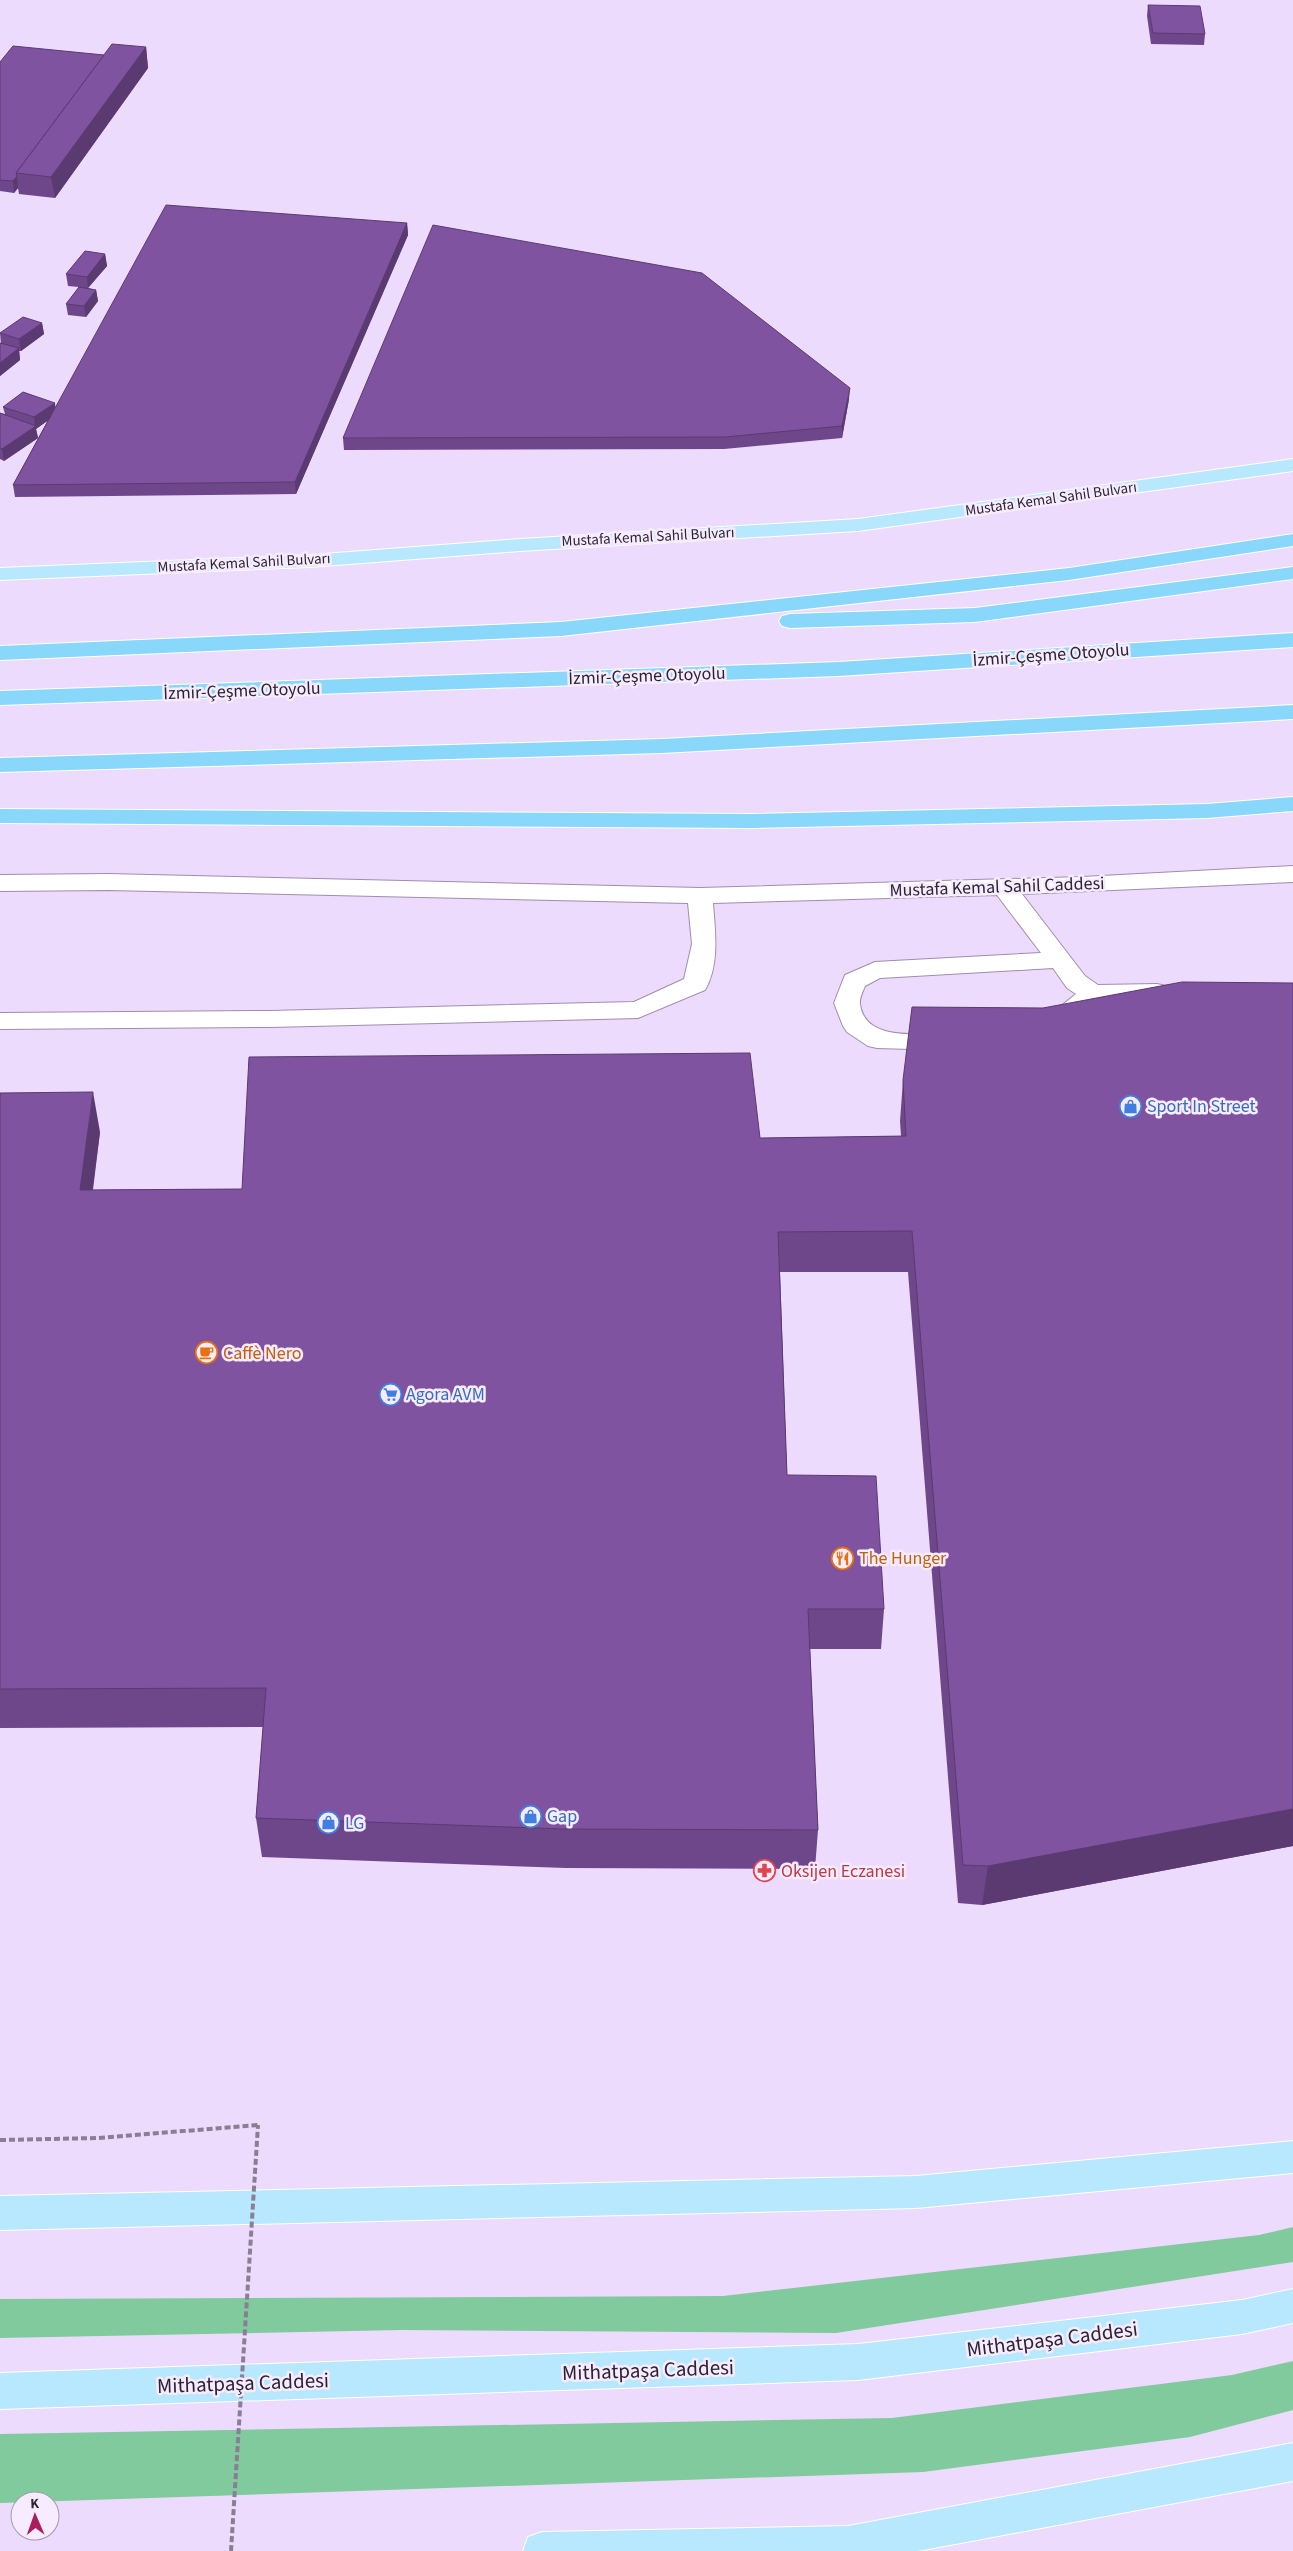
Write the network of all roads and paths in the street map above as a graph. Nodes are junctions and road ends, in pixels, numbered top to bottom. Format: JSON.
{"nodes":[{"id":1,"x":1293,"y":465,"type":"edge"},
{"id":2,"x":1293,"y":540,"type":"edge"},
{"id":3,"x":1293,"y":573,"type":"edge"},
{"id":4,"x":0,"y":574,"type":"edge"},
{"id":5,"x":561,"y":629,"type":"junction"},
{"id":6,"x":1293,"y":640,"type":"edge"},
{"id":7,"x":0,"y":653,"type":"edge"},
{"id":8,"x":0,"y":698,"type":"edge"},
{"id":9,"x":1293,"y":712,"type":"edge"},
{"id":10,"x":0,"y":765,"type":"edge"},
{"id":11,"x":1293,"y":804,"type":"edge"},
{"id":12,"x":0,"y":816,"type":"edge"},
{"id":13,"x":1293,"y":874,"type":"edge"},
{"id":14,"x":0,"y":883,"type":"edge"},
{"id":15,"x":1004,"y":887,"type":"junction"},
{"id":16,"x":700,"y":896,"type":"junction"},
{"id":17,"x":1057,"y":960,"type":"junction"},
{"id":18,"x":1177,"y":991,"type":"edge"},
{"id":19,"x":1093,"y":993,"type":"junction"},
{"id":20,"x":0,"y":1021,"type":"edge"},
{"id":21,"x":1035,"y":1034,"type":"edge"},
{"id":22,"x":965,"y":1041,"type":"edge"},
{"id":23,"x":0,"y":2140,"type":"edge"},
{"id":24,"x":1293,"y":2158,"type":"edge"},
{"id":25,"x":0,"y":2213,"type":"edge"},
{"id":26,"x":1293,"y":2306,"type":"edge"},
{"id":27,"x":0,"y":2391,"type":"edge"},
{"id":28,"x":1293,"y":2462,"type":"edge"},
{"id":29,"x":231,"y":2551,"type":"edge"},
{"id":30,"x":542,"y":2551,"type":"edge"}],
"edges":[{"from":1,"to":4,"type":"main road","name":"Mustafa Kemal Sahil Bulvarı"},
{"from":2,"to":5,"type":"highway"},
{"from":3,"to":5,"type":"highway"},
{"from":5,"to":7,"type":"highway"},
{"from":6,"to":8,"type":"highway","name":"İzmir-Çeşme Otoyolu"},
{"from":9,"to":10,"type":"highway"},
{"from":11,"to":12,"type":"highway"},
{"from":13,"to":15,"type":"street","name":"Mustafa Kemal Sahil Caddesi"},
{"from":14,"to":16,"type":"street"},
{"from":15,"to":16,"type":"street","name":"Mustafa Kemal Sahil Caddesi"},
{"from":15,"to":17,"type":"street"},
{"from":16,"to":20,"type":"street"},
{"from":17,"to":19,"type":"street"},
{"from":17,"to":22,"type":"street"},
{"from":18,"to":19,"type":"street"},
{"from":19,"to":21,"type":"street"},
{"from":23,"to":29,"type":"path","bridge":true},
{"from":24,"to":25,"type":"main road"},
{"from":26,"to":27,"type":"main road","name":"Mithatpaşa Caddesi"},
{"from":28,"to":30,"type":"main road"}]}
